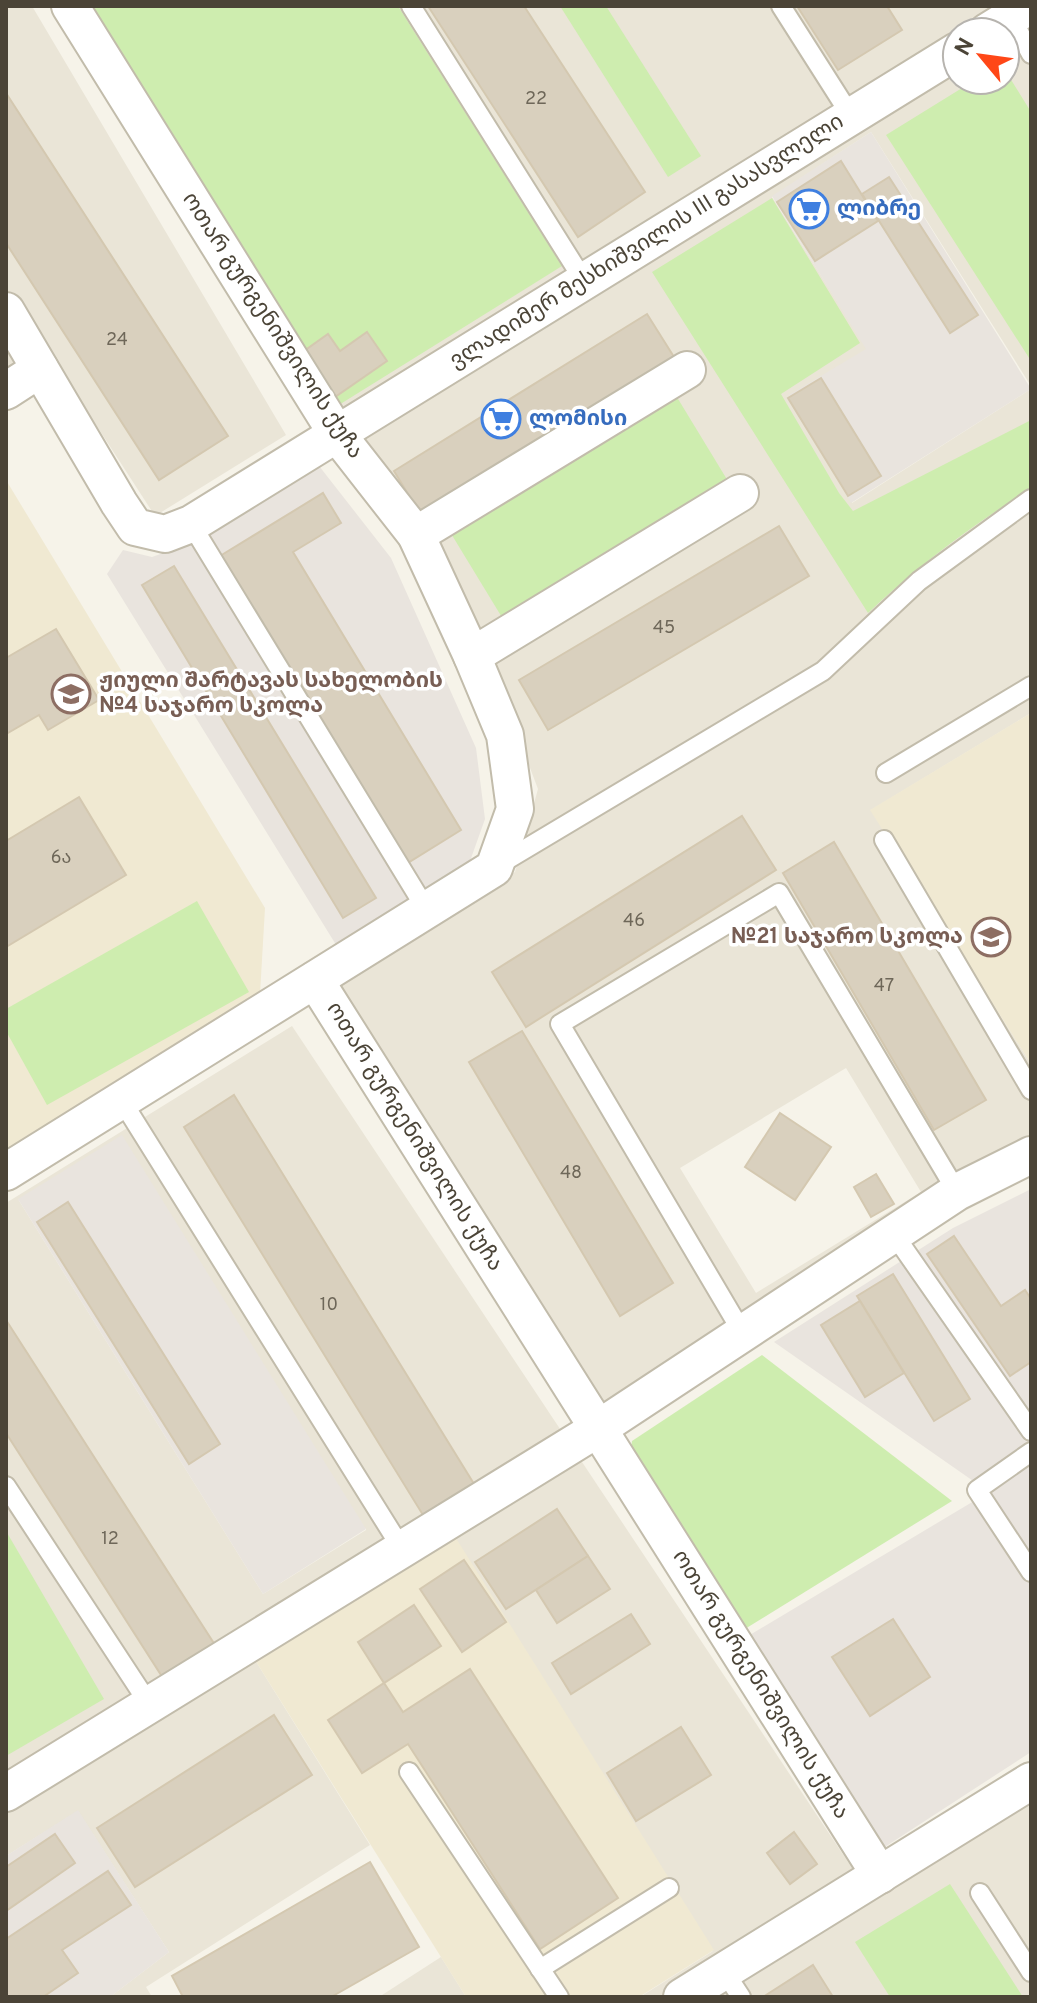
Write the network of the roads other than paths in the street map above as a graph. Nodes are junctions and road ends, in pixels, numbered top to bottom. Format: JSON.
{"nodes":[{"id":1,"x":70,"y":6,"type":"edge"},
{"id":2,"x":411,"y":6,"type":"edge"},
{"id":3,"x":781,"y":6,"type":"edge"},
{"id":4,"x":941,"y":61,"type":"edge"},
{"id":5,"x":851,"y":116,"type":"junction"},
{"id":6,"x":584,"y":281,"type":"junction"},
{"id":7,"x":6,"y":311,"type":"edge"},
{"id":8,"x":40,"y":369,"type":"junction"},
{"id":9,"x":687,"y":370,"type":"dead end"},
{"id":10,"x":6,"y":391,"type":"edge"},
{"id":11,"x":337,"y":434,"type":"junction"},
{"id":12,"x":740,"y":493,"type":"dead end"},
{"id":13,"x":1031,"y":499,"type":"edge"},
{"id":14,"x":191,"y":524,"type":"junction"},
{"id":15,"x":416,"y":535,"type":"junction"},
{"id":16,"x":472,"y":656,"type":"junction"},
{"id":17,"x":1031,"y":686,"type":"edge"},
{"id":18,"x":886,"y":773,"type":"dead end"},
{"id":19,"x":884,"y":840,"type":"dead end"},
{"id":20,"x":494,"y":868,"type":"junction"},
{"id":21,"x":426,"y":909,"type":"junction"},
{"id":22,"x":315,"y":980,"type":"junction"},
{"id":23,"x":1031,"y":1090,"type":"edge"},
{"id":24,"x":122,"y":1101,"type":"junction"},
{"id":25,"x":1031,"y":1155,"type":"edge"},
{"id":26,"x":6,"y":1172,"type":"edge"},
{"id":27,"x":957,"y":1192,"type":"junction"},
{"id":28,"x":893,"y":1233,"type":"junction"},
{"id":29,"x":742,"y":1332,"type":"junction"},
{"id":30,"x":599,"y":1428,"type":"junction"},
{"id":31,"x":1031,"y":1431,"type":"edge"},
{"id":32,"x":1031,"y":1452,"type":"edge"},
{"id":33,"x":6,"y":1486,"type":"edge"},
{"id":34,"x":402,"y":1549,"type":"junction"},
{"id":35,"x":1031,"y":1572,"type":"edge"},
{"id":36,"x":149,"y":1704,"type":"junction"},
{"id":37,"x":409,"y":1772,"type":"dead end"},
{"id":38,"x":1031,"y":1781,"type":"edge"},
{"id":39,"x":6,"y":1793,"type":"edge"},
{"id":40,"x":880,"y":1875,"type":"junction"},
{"id":41,"x":669,"y":1888,"type":"dead end"},
{"id":42,"x":980,"y":1893,"type":"dead end"},
{"id":43,"x":540,"y":1969,"type":"junction"},
{"id":44,"x":1031,"y":1972,"type":"edge"},
{"id":45,"x":733,"y":1984,"type":"edge"},
{"id":46,"x":559,"y":1997,"type":"edge"},
{"id":47,"x":682,"y":1997,"type":"edge"}],
"edges":[{"from":1,"to":11,"type":"street","name":"ოთარ გურგენიშვილის ქუჩა"},
{"from":2,"to":6,"type":"lane"},
{"from":3,"to":5,"type":"lane"},
{"from":4,"to":5,"type":"street","name":"ვლადიმერ მესხიშვილის III გასასვლელი"},
{"from":5,"to":6,"type":"street","name":"ვლადიმერ მესხიშვილის III გასასვლელი"},
{"from":6,"to":11,"type":"street","name":"ვლადიმერ მესხიშვილის III გასასვლელი"},
{"from":7,"to":8,"type":"street"},
{"from":8,"to":10,"type":"street"},
{"from":8,"to":14,"type":"street"},
{"from":9,"to":15,"type":"street"},
{"from":11,"to":14,"type":"street","name":"ვლადიმერ მესხიშვილის III გასასვლელი"},
{"from":11,"to":15,"type":"street","name":"ოთარ გურგენიშვილის ქუჩა"},
{"from":12,"to":16,"type":"street"},
{"from":13,"to":20,"type":"lane"},
{"from":14,"to":21,"type":"lane"},
{"from":15,"to":16,"type":"street","name":"ოთარ გურგენიშვილის ქუჩა"},
{"from":16,"to":20,"type":"street","name":"ოთარ გურგენიშვილის ქუჩა"},
{"from":17,"to":18,"type":"lane"},
{"from":19,"to":23,"type":"lane"},
{"from":20,"to":21,"type":"street","name":"ოთარ გურგენიშვილის ქუჩა"},
{"from":21,"to":22,"type":"street","name":"ოთარ გურგენიშვილის ქუჩა"},
{"from":22,"to":24,"type":"street"},
{"from":22,"to":30,"type":"street","name":"ოთარ გურგენიშვილის ქუჩა"},
{"from":24,"to":26,"type":"street"},
{"from":24,"to":34,"type":"lane"},
{"from":25,"to":27,"type":"street"},
{"from":27,"to":28,"type":"street"},
{"from":27,"to":29,"type":"lane"},
{"from":28,"to":29,"type":"street"},
{"from":28,"to":31,"type":"lane"},
{"from":29,"to":30,"type":"street"},
{"from":30,"to":34,"type":"street"},
{"from":30,"to":40,"type":"street","name":"ოთარ გურგენიშვილის ქუჩა"},
{"from":32,"to":35,"type":"lane"},
{"from":33,"to":36,"type":"lane"},
{"from":34,"to":36,"type":"street"},
{"from":36,"to":39,"type":"street"},
{"from":37,"to":43,"type":"lane"},
{"from":38,"to":40,"type":"street"},
{"from":40,"to":45,"type":"street"},
{"from":41,"to":43,"type":"lane"},
{"from":42,"to":44,"type":"lane"},
{"from":43,"to":46,"type":"lane"},
{"from":45,"to":47,"type":"street"}]}
